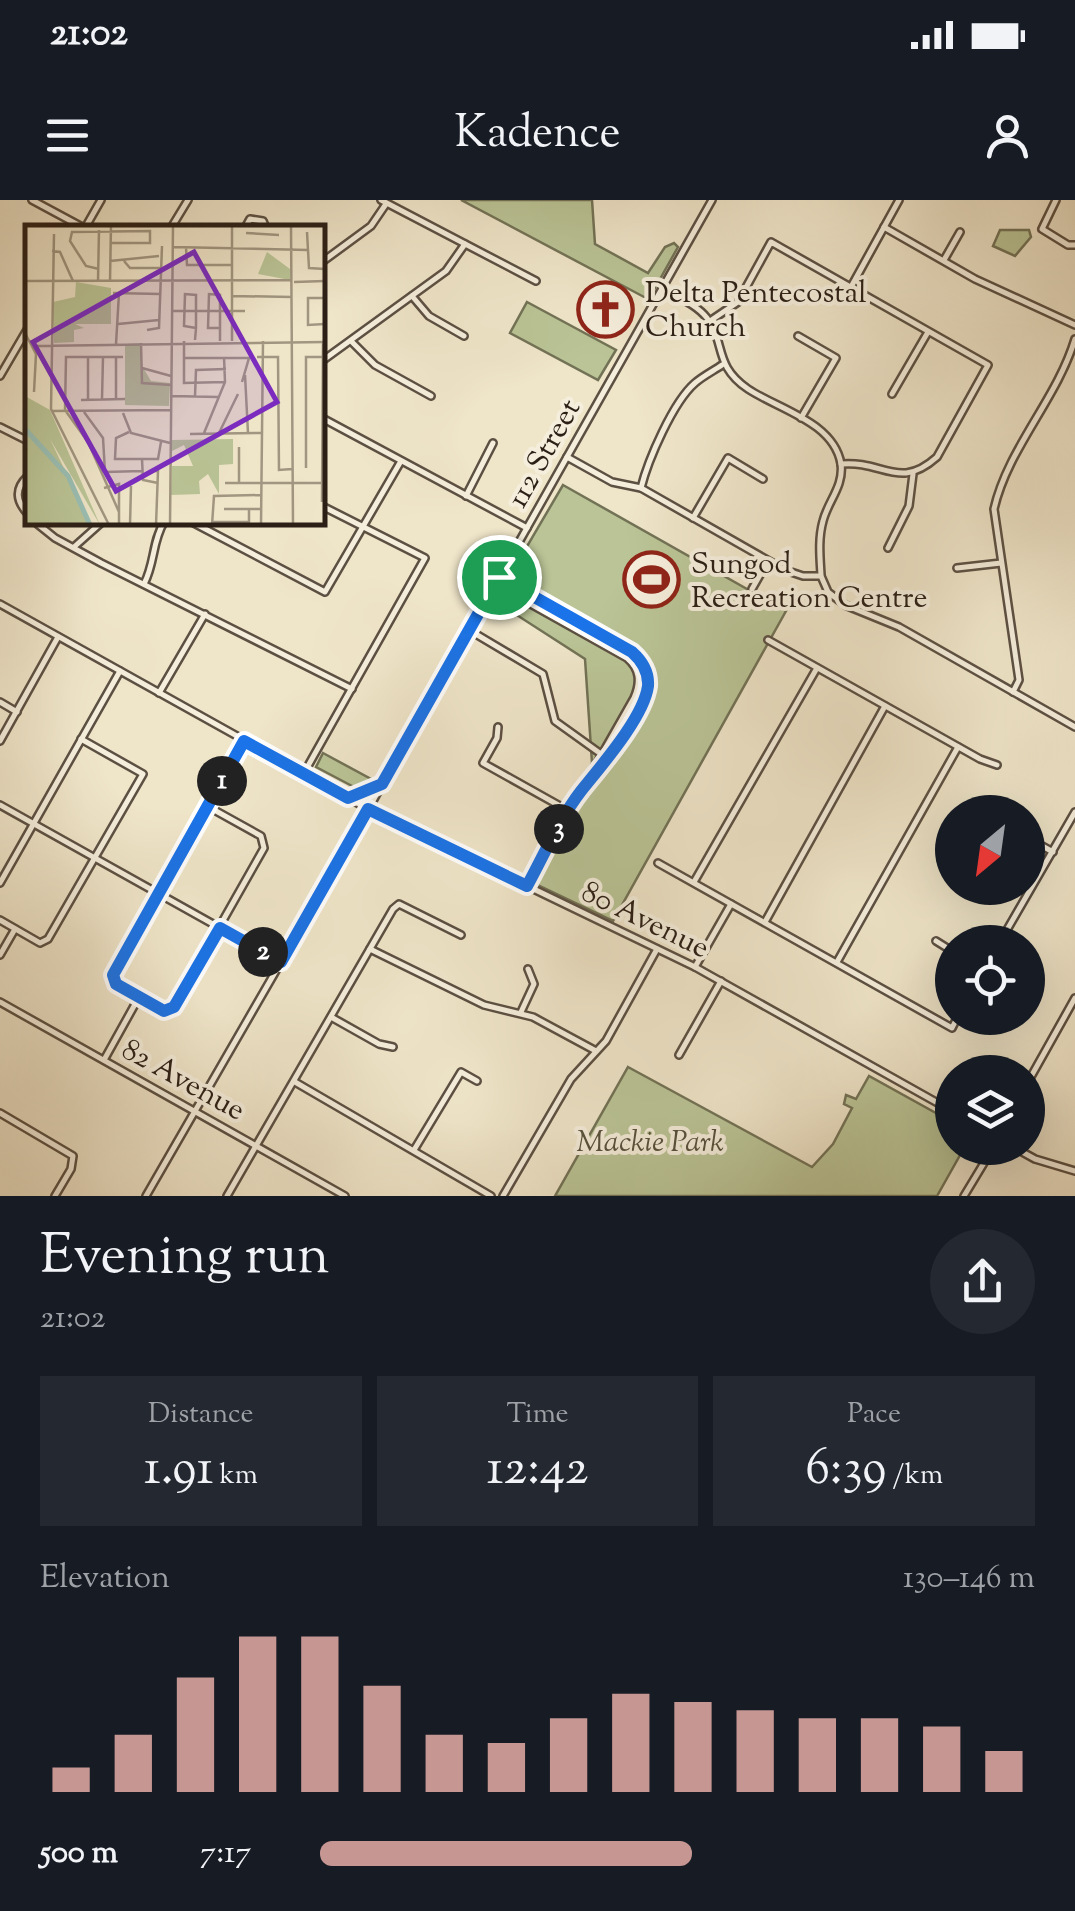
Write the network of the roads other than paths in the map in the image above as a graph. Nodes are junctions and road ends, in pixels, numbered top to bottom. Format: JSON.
{"nodes":[{"id":1,"x":32,"y":200,"type":"edge"},
{"id":2,"x":100,"y":200,"type":"edge"},
{"id":3,"x":188,"y":200,"type":"edge"},
{"id":4,"x":712,"y":200,"type":"edge"},
{"id":5,"x":899,"y":200,"type":"edge"},
{"id":6,"x":1056,"y":200,"type":"edge"},
{"id":7,"x":383,"y":202,"type":"edge"},
{"id":8,"x":78,"y":225,"type":"edge"},
{"id":9,"x":86,"y":225,"type":"edge"},
{"id":10,"x":173,"y":225,"type":"edge"},
{"id":11,"x":884,"y":227,"type":"junction"},
{"id":12,"x":960,"y":232,"type":"dead end"},
{"id":13,"x":465,"y":244,"type":"junction"},
{"id":14,"x":1075,"y":245,"type":"edge"},
{"id":15,"x":325,"y":260,"type":"edge"},
{"id":16,"x":943,"y":261,"type":"junction"},
{"id":17,"x":536,"y":281,"type":"dead end"},
{"id":18,"x":850,"y":287,"type":"junction"},
{"id":19,"x":662,"y":288,"type":"junction"},
{"id":20,"x":412,"y":296,"type":"junction"},
{"id":21,"x":710,"y":321,"type":"junction"},
{"id":22,"x":1075,"y":325,"type":"edge"},
{"id":23,"x":929,"y":331,"type":"junction"},
{"id":24,"x":25,"y":333,"type":"edge"},
{"id":25,"x":464,"y":336,"type":"dead end"},
{"id":26,"x":798,"y":336,"type":"dead end"},
{"id":27,"x":1075,"y":338,"type":"edge"},
{"id":28,"x":351,"y":341,"type":"junction"},
{"id":29,"x":325,"y":360,"type":"edge"},
{"id":30,"x":723,"y":364,"type":"junction"},
{"id":31,"x":0,"y":376,"type":"edge"},
{"id":32,"x":892,"y":394,"type":"dead end"},
{"id":33,"x":431,"y":396,"type":"dead end"},
{"id":34,"x":801,"y":418,"type":"junction"},
{"id":35,"x":325,"y":420,"type":"edge"},
{"id":36,"x":0,"y":427,"type":"edge"},
{"id":37,"x":25,"y":440,"type":"edge"},
{"id":38,"x":493,"y":443,"type":"dead end"},
{"id":39,"x":567,"y":457,"type":"junction"},
{"id":40,"x":401,"y":461,"type":"junction"},
{"id":41,"x":841,"y":464,"type":"junction"},
{"id":42,"x":913,"y":474,"type":"junction"},
{"id":43,"x":764,"y":479,"type":"dead end"},
{"id":44,"x":25,"y":481,"type":"edge"},
{"id":45,"x":641,"y":488,"type":"junction"},
{"id":46,"x":466,"y":496,"type":"junction"},
{"id":47,"x":325,"y":508,"type":"edge"},
{"id":48,"x":25,"y":511,"type":"edge"},
{"id":49,"x":693,"y":518,"type":"junction"},
{"id":50,"x":40,"y":525,"type":"edge"},
{"id":51,"x":99,"y":525,"type":"edge"},
{"id":52,"x":162,"y":525,"type":"edge"},
{"id":53,"x":198,"y":525,"type":"edge"},
{"id":54,"x":363,"y":527,"type":"junction"},
{"id":55,"x":527,"y":528,"type":"junction"},
{"id":56,"x":74,"y":548,"type":"junction"},
{"id":57,"x":888,"y":548,"type":"dead end"},
{"id":58,"x":768,"y":561,"type":"junction"},
{"id":59,"x":1001,"y":563,"type":"junction"},
{"id":60,"x":958,"y":568,"type":"dead end"},
{"id":61,"x":820,"y":576,"type":"junction"},
{"id":62,"x":497,"y":580,"type":"junction"},
{"id":63,"x":144,"y":584,"type":"junction"},
{"id":64,"x":752,"y":589,"type":"dead end"},
{"id":65,"x":0,"y":604,"type":"edge"},
{"id":66,"x":205,"y":614,"type":"junction"},
{"id":67,"x":469,"y":630,"type":"junction"},
{"id":68,"x":58,"y":636,"type":"junction"},
{"id":69,"x":768,"y":640,"type":"dead end"},
{"id":70,"x":817,"y":668,"type":"junction"},
{"id":71,"x":120,"y":671,"type":"junction"},
{"id":72,"x":352,"y":689,"type":"junction"},
{"id":73,"x":1013,"y":692,"type":"junction"},
{"id":74,"x":159,"y":693,"type":"junction"},
{"id":75,"x":0,"y":702,"type":"edge"},
{"id":76,"x":885,"y":706,"type":"junction"},
{"id":77,"x":17,"y":712,"type":"junction"},
{"id":78,"x":498,"y":728,"type":"dead end"},
{"id":79,"x":1075,"y":728,"type":"edge"},
{"id":80,"x":81,"y":739,"type":"junction"},
{"id":81,"x":0,"y":741,"type":"edge"},
{"id":82,"x":244,"y":741,"type":"junction"},
{"id":83,"x":958,"y":747,"type":"junction"},
{"id":84,"x":601,"y":755,"type":"junction"},
{"id":85,"x":474,"y":758,"type":"dead end"},
{"id":86,"x":483,"y":763,"type":"junction"},
{"id":87,"x":997,"y":765,"type":"dead end"},
{"id":88,"x":304,"y":774,"type":"junction"},
{"id":89,"x":382,"y":784,"type":"junction"},
{"id":90,"x":581,"y":791,"type":"junction"},
{"id":91,"x":348,"y":798,"type":"junction"},
{"id":92,"x":0,"y":805,"type":"edge"},
{"id":93,"x":207,"y":806,"type":"junction"},
{"id":94,"x":368,"y":809,"type":"junction"},
{"id":95,"x":569,"y":811,"type":"junction"},
{"id":96,"x":1075,"y":812,"type":"edge"},
{"id":97,"x":34,"y":824,"type":"junction"},
{"id":98,"x":1045,"y":848,"type":"edge"},
{"id":99,"x":1053,"y":852,"type":"junction"},
{"id":100,"x":95,"y":859,"type":"junction"},
{"id":101,"x":658,"y":863,"type":"dead end"},
{"id":102,"x":694,"y":883,"type":"junction"},
{"id":103,"x":0,"y":884,"type":"edge"},
{"id":104,"x":527,"y":886,"type":"junction"},
{"id":105,"x":157,"y":894,"type":"junction"},
{"id":106,"x":731,"y":904,"type":"junction"},
{"id":107,"x":0,"y":920,"type":"edge"},
{"id":108,"x":764,"y":922,"type":"junction"},
{"id":109,"x":1010,"y":925,"type":"edge"},
{"id":110,"x":220,"y":928,"type":"junction"},
{"id":111,"x":15,"y":929,"type":"junction"},
{"id":112,"x":461,"y":934,"type":"dead end"},
{"id":113,"x":370,"y":949,"type":"junction"},
{"id":114,"x":657,"y":949,"type":"junction"},
{"id":115,"x":0,"y":955,"type":"edge"},
{"id":116,"x":281,"y":962,"type":"junction"},
{"id":117,"x":836,"y":963,"type":"junction"},
{"id":118,"x":695,"y":967,"type":"junction"},
{"id":119,"x":528,"y":968,"type":"dead end"},
{"id":120,"x":721,"y":981,"type":"junction"},
{"id":121,"x":139,"y":997,"type":"junction"},
{"id":122,"x":1075,"y":998,"type":"edge"},
{"id":123,"x":0,"y":1002,"type":"edge"},
{"id":124,"x":521,"y":1013,"type":"junction"},
{"id":125,"x":331,"y":1017,"type":"junction"},
{"id":126,"x":935,"y":1018,"type":"edge"},
{"id":127,"x":393,"y":1046,"type":"dead end"},
{"id":128,"x":596,"y":1051,"type":"junction"},
{"id":129,"x":679,"y":1055,"type":"dead end"},
{"id":130,"x":1043,"y":1055,"type":"edge"},
{"id":131,"x":104,"y":1060,"type":"junction"},
{"id":132,"x":294,"y":1081,"type":"junction"},
{"id":133,"x":478,"y":1081,"type":"dead end"},
{"id":134,"x":935,"y":1101,"type":"edge"},
{"id":135,"x":195,"y":1111,"type":"junction"},
{"id":136,"x":0,"y":1113,"type":"edge"},
{"id":137,"x":257,"y":1146,"type":"junction"},
{"id":138,"x":414,"y":1150,"type":"junction"},
{"id":139,"x":1045,"y":1163,"type":"edge"},
{"id":140,"x":982,"y":1165,"type":"edge"},
{"id":141,"x":1075,"y":1171,"type":"edge"},
{"id":142,"x":56,"y":1196,"type":"edge"},
{"id":143,"x":146,"y":1196,"type":"edge"},
{"id":144,"x":227,"y":1196,"type":"edge"},
{"id":145,"x":345,"y":1196,"type":"edge"},
{"id":146,"x":491,"y":1196,"type":"edge"},
{"id":147,"x":504,"y":1196,"type":"edge"},
{"id":148,"x":964,"y":1196,"type":"edge"}],
"edges":[{"from":1,"to":8,"type":"street"},
{"from":2,"to":9,"type":"street"},
{"from":3,"to":10,"type":"street"},
{"from":4,"to":19,"type":"street","name":"112 Street"},
{"from":5,"to":11,"type":"street"},
{"from":6,"to":14,"type":"street"},
{"from":7,"to":13,"type":"street"},
{"from":7,"to":15,"type":"street"},
{"from":11,"to":16,"type":"street"},
{"from":11,"to":18,"type":"street"},
{"from":12,"to":16,"type":"street"},
{"from":13,"to":17,"type":"street"},
{"from":13,"to":20,"type":"street"},
{"from":16,"to":22,"type":"street"},
{"from":18,"to":21,"type":"street"},
{"from":18,"to":23,"type":"street"},
{"from":19,"to":21,"type":"street"},
{"from":19,"to":39,"type":"street","name":"112 Street"},
{"from":20,"to":25,"type":"street"},
{"from":20,"to":28,"type":"street"},
{"from":21,"to":30,"type":"street"},
{"from":23,"to":32,"type":"street"},
{"from":23,"to":42,"type":"street"},
{"from":24,"to":31,"type":"street"},
{"from":26,"to":34,"type":"street"},
{"from":27,"to":59,"type":"street"},
{"from":28,"to":29,"type":"street"},
{"from":28,"to":33,"type":"street"},
{"from":30,"to":34,"type":"street"},
{"from":30,"to":45,"type":"street"},
{"from":34,"to":41,"type":"street"},
{"from":35,"to":40,"type":"street"},
{"from":36,"to":37,"type":"street"},
{"from":38,"to":46,"type":"street"},
{"from":39,"to":45,"type":"street"},
{"from":39,"to":55,"type":"street","name":"112 Street"},
{"from":40,"to":46,"type":"street"},
{"from":40,"to":54,"type":"street"},
{"from":41,"to":42,"type":"street"},
{"from":41,"to":61,"type":"street"},
{"from":42,"to":57,"type":"street"},
{"from":43,"to":49,"type":"street"},
{"from":44,"to":48,"type":"street"},
{"from":45,"to":49,"type":"street"},
{"from":46,"to":55,"type":"street"},
{"from":47,"to":54,"type":"street"},
{"from":49,"to":58,"type":"street"},
{"from":50,"to":56,"type":"street"},
{"from":51,"to":56,"type":"street"},
{"from":52,"to":63,"type":"street"},
{"from":53,"to":54,"type":"street"},
{"from":54,"to":72,"type":"street"},
{"from":55,"to":62,"type":"street","name":"112 Street"},
{"from":56,"to":63,"type":"street"},
{"from":58,"to":61,"type":"street"},
{"from":58,"to":64,"type":"street"},
{"from":59,"to":60,"type":"street"},
{"from":59,"to":73,"type":"street"},
{"from":61,"to":73,"type":"street"},
{"from":62,"to":67,"type":"street","name":"112 Street"},
{"from":62,"to":84,"type":"street"},
{"from":62,"to":90,"type":"street"},
{"from":63,"to":66,"type":"street"},
{"from":65,"to":68,"type":"street","name":"80 Avenue"},
{"from":66,"to":72,"type":"street"},
{"from":66,"to":74,"type":"street"},
{"from":67,"to":84,"type":"street"},
{"from":67,"to":89,"type":"street","name":"112 Street"},
{"from":68,"to":71,"type":"street","name":"80 Avenue"},
{"from":68,"to":77,"type":"street"},
{"from":69,"to":70,"type":"street"},
{"from":70,"to":76,"type":"street"},
{"from":70,"to":102,"type":"street"},
{"from":71,"to":74,"type":"street","name":"80 Avenue"},
{"from":71,"to":80,"type":"street"},
{"from":72,"to":88,"type":"street"},
{"from":73,"to":79,"type":"street"},
{"from":74,"to":82,"type":"street","name":"80 Avenue"},
{"from":75,"to":77,"type":"street"},
{"from":76,"to":83,"type":"street"},
{"from":76,"to":108,"type":"street"},
{"from":77,"to":81,"type":"street"},
{"from":78,"to":86,"type":"street"},
{"from":80,"to":97,"type":"street"},
{"from":80,"to":100,"type":"street"},
{"from":82,"to":88,"type":"street","name":"80 Avenue"},
{"from":82,"to":93,"type":"street"},
{"from":83,"to":87,"type":"street"},
{"from":83,"to":117,"type":"street"},
{"from":84,"to":90,"type":"street"},
{"from":85,"to":86,"type":"street"},
{"from":86,"to":95,"type":"street"},
{"from":88,"to":91,"type":"street","name":"80 Avenue"},
{"from":89,"to":91,"type":"street"},
{"from":89,"to":94,"type":"street","name":"112 Street"},
{"from":90,"to":95,"type":"street"},
{"from":91,"to":94,"type":"street","name":"80 Avenue"},
{"from":92,"to":97,"type":"street"},
{"from":93,"to":105,"type":"street"},
{"from":93,"to":110,"type":"street"},
{"from":94,"to":104,"type":"street","name":"80 Avenue"},
{"from":94,"to":116,"type":"street","name":"112 Street"},
{"from":95,"to":104,"type":"street"},
{"from":96,"to":99,"type":"street"},
{"from":97,"to":100,"type":"street"},
{"from":97,"to":103,"type":"street"},
{"from":98,"to":99,"type":"street"},
{"from":99,"to":109,"type":"street"},
{"from":100,"to":105,"type":"street"},
{"from":100,"to":111,"type":"street"},
{"from":101,"to":102,"type":"street"},
{"from":102,"to":106,"type":"street"},
{"from":104,"to":114,"type":"street","name":"80 Avenue"},
{"from":105,"to":110,"type":"street"},
{"from":105,"to":121,"type":"street"},
{"from":106,"to":108,"type":"street"},
{"from":106,"to":118,"type":"street"},
{"from":107,"to":111,"type":"street"},
{"from":108,"to":117,"type":"street"},
{"from":110,"to":116,"type":"street"},
{"from":110,"to":121,"type":"street"},
{"from":111,"to":115,"type":"street"},
{"from":112,"to":113,"type":"street"},
{"from":113,"to":124,"type":"street"},
{"from":113,"to":125,"type":"street"},
{"from":114,"to":118,"type":"street","name":"80 Avenue"},
{"from":114,"to":128,"type":"street"},
{"from":116,"to":135,"type":"street","name":"112 Street"},
{"from":117,"to":126,"type":"street"},
{"from":118,"to":120,"type":"street","name":"80 Avenue"},
{"from":119,"to":124,"type":"street"},
{"from":120,"to":129,"type":"street"},
{"from":120,"to":134,"type":"street","name":"80 Avenue"},
{"from":121,"to":131,"type":"street"},
{"from":122,"to":130,"type":"street"},
{"from":123,"to":131,"type":"street","name":"82 Avenue"},
{"from":124,"to":128,"type":"street"},
{"from":125,"to":127,"type":"street"},
{"from":125,"to":132,"type":"street"},
{"from":128,"to":147,"type":"street"},
{"from":131,"to":135,"type":"street","name":"82 Avenue"},
{"from":132,"to":137,"type":"street"},
{"from":132,"to":138,"type":"street"},
{"from":133,"to":138,"type":"street"},
{"from":135,"to":137,"type":"street","name":"82 Avenue"},
{"from":135,"to":143,"type":"street","name":"112 Street"},
{"from":136,"to":142,"type":"street"},
{"from":137,"to":144,"type":"street"},
{"from":137,"to":145,"type":"street","name":"82 Avenue"},
{"from":138,"to":146,"type":"street"},
{"from":139,"to":141,"type":"street"},
{"from":140,"to":148,"type":"street"}]}
